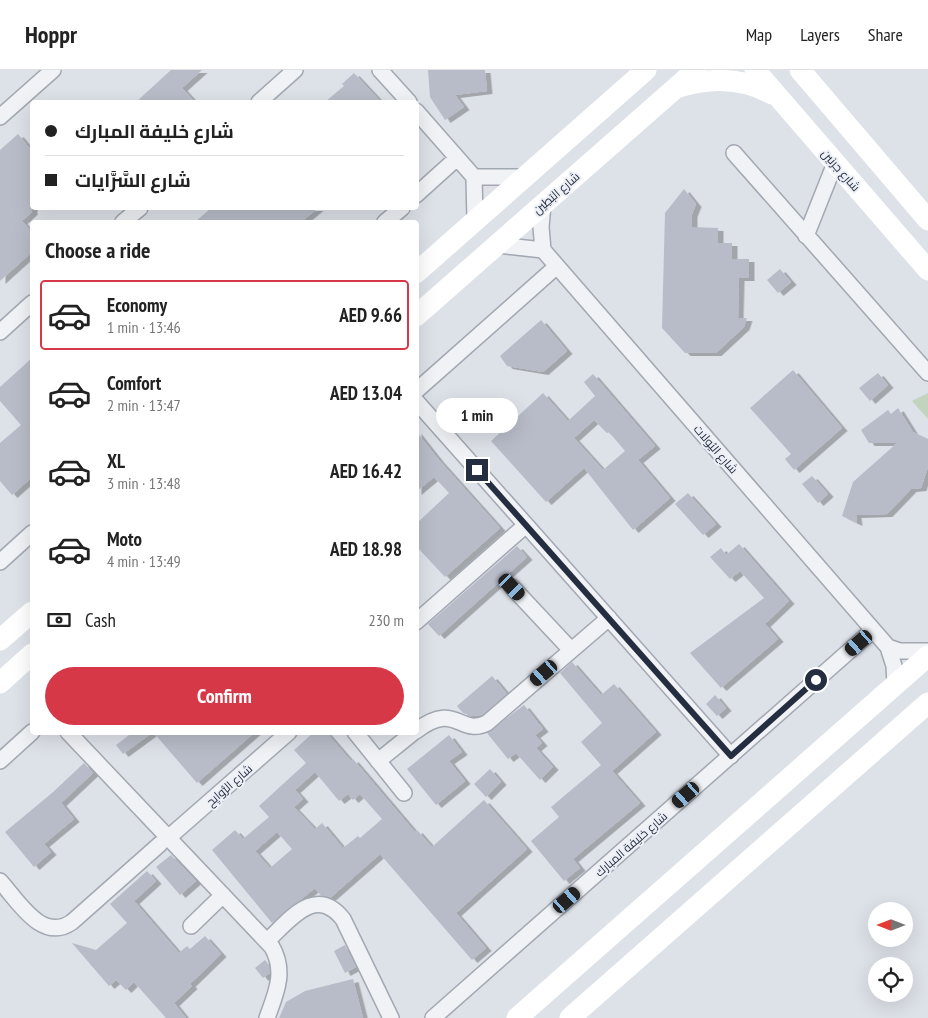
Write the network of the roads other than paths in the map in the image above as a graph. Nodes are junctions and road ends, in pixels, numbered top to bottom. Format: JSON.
{"nodes":[{"id":1,"x":52,"y":70,"type":"edge"},
{"id":2,"x":295,"y":70,"type":"edge"},
{"id":3,"x":380,"y":70,"type":"edge"},
{"id":4,"x":646,"y":70,"type":"edge"},
{"id":5,"x":696,"y":70,"type":"edge"},
{"id":6,"x":755,"y":70,"type":"edge"},
{"id":7,"x":802,"y":71,"type":"edge"},
{"id":8,"x":676,"y":87,"type":"junction"},
{"id":9,"x":779,"y":98,"type":"junction"},
{"id":10,"x":261,"y":100,"type":"edge"},
{"id":11,"x":407,"y":100,"type":"edge"},
{"id":12,"x":419,"y":114,"type":"edge"},
{"id":13,"x":0,"y":117,"type":"edge"},
{"id":14,"x":734,"y":153,"type":"dead end"},
{"id":15,"x":458,"y":158,"type":"junction"},
{"id":16,"x":835,"y":163,"type":"junction"},
{"id":17,"x":474,"y":177,"type":"junction"},
{"id":18,"x":525,"y":177,"type":"junction"},
{"id":19,"x":419,"y":191,"type":"edge"},
{"id":20,"x":543,"y":204,"type":"junction"},
{"id":21,"x":138,"y":210,"type":"edge"},
{"id":22,"x":400,"y":210,"type":"edge"},
{"id":23,"x":125,"y":220,"type":"edge"},
{"id":24,"x":387,"y":220,"type":"edge"},
{"id":25,"x":928,"y":220,"type":"edge"},
{"id":26,"x":475,"y":222,"type":"junction"},
{"id":27,"x":806,"y":236,"type":"junction"},
{"id":28,"x":498,"y":244,"type":"junction"},
{"id":29,"x":543,"y":250,"type":"junction"},
{"id":30,"x":557,"y":266,"type":"junction"},
{"id":31,"x":419,"y":270,"type":"edge"},
{"id":32,"x":928,"y":270,"type":"edge"},
{"id":33,"x":30,"y":305,"type":"edge"},
{"id":34,"x":419,"y":313,"type":"edge"},
{"id":35,"x":0,"y":332,"type":"edge"},
{"id":36,"x":928,"y":373,"type":"edge"},
{"id":37,"x":419,"y":388,"type":"edge"},
{"id":38,"x":419,"y":404,"type":"edge"},
{"id":39,"x":526,"y":525,"type":"junction"},
{"id":40,"x":30,"y":535,"type":"edge"},
{"id":41,"x":0,"y":562,"type":"edge"},
{"id":42,"x":512,"y":587,"type":"dead end"},
{"id":43,"x":30,"y":614,"type":"edge"},
{"id":44,"x":609,"y":618,"type":"junction"},
{"id":45,"x":419,"y":619,"type":"edge"},
{"id":46,"x":873,"y":630,"type":"junction"},
{"id":47,"x":0,"y":640,"type":"edge"},
{"id":48,"x":888,"y":647,"type":"junction"},
{"id":49,"x":571,"y":650,"type":"junction"},
{"id":50,"x":928,"y":651,"type":"edge"},
{"id":51,"x":30,"y":656,"type":"edge"},
{"id":52,"x":928,"y":656,"type":"edge"},
{"id":53,"x":0,"y":683,"type":"edge"},
{"id":54,"x":895,"y":685,"type":"junction"},
{"id":55,"x":928,"y":703,"type":"edge"},
{"id":56,"x":419,"y":729,"type":"edge"},
{"id":57,"x":30,"y":734,"type":"edge"},
{"id":58,"x":71,"y":735,"type":"edge"},
{"id":59,"x":286,"y":735,"type":"edge"},
{"id":60,"x":357,"y":735,"type":"edge"},
{"id":61,"x":411,"y":735,"type":"edge"},
{"id":62,"x":731,"y":756,"type":"junction"},
{"id":63,"x":378,"y":760,"type":"junction"},
{"id":64,"x":0,"y":761,"type":"edge"},
{"id":65,"x":404,"y":793,"type":"dead end"},
{"id":66,"x":164,"y":841,"type":"junction"},
{"id":67,"x":0,"y":881,"type":"edge"},
{"id":68,"x":223,"y":895,"type":"junction"},
{"id":69,"x":191,"y":926,"type":"dead end"},
{"id":70,"x":267,"y":941,"type":"junction"},
{"id":71,"x":267,"y":1018,"type":"edge"},
{"id":72,"x":391,"y":1018,"type":"edge"},
{"id":73,"x":433,"y":1018,"type":"edge"},
{"id":74,"x":517,"y":1018,"type":"edge"},
{"id":75,"x":570,"y":1018,"type":"edge"}],
"edges":[{"from":1,"to":13,"type":"street"},
{"from":2,"to":10,"type":"street"},
{"from":3,"to":11,"type":"street"},
{"from":4,"to":18,"type":"main road"},
{"from":5,"to":8,"type":"main road","name":"شارع البَطِين"},
{"from":6,"to":9,"type":"main road","name":"شارع جرنين"},
{"from":7,"to":25,"type":"main road"},
{"from":8,"to":9,"type":"main road"},
{"from":8,"to":20,"type":"main road","name":"شارع البَطِين"},
{"from":9,"to":16,"type":"main road","name":"شارع جرنين"},
{"from":12,"to":15,"type":"street"},
{"from":14,"to":27,"type":"street"},
{"from":15,"to":17,"type":"street"},
{"from":15,"to":19,"type":"street"},
{"from":16,"to":27,"type":"street"},
{"from":16,"to":32,"type":"main road","name":"شارع جرنين"},
{"from":17,"to":18,"type":"street"},
{"from":17,"to":26,"type":"street"},
{"from":18,"to":26,"type":"main road"},
{"from":20,"to":28,"type":"main road","name":"شارع البَطِين"},
{"from":20,"to":29,"type":"street"},
{"from":21,"to":23,"type":"street"},
{"from":22,"to":24,"type":"street"},
{"from":26,"to":31,"type":"main road"},
{"from":27,"to":36,"type":"street"},
{"from":28,"to":29,"type":"street"},
{"from":28,"to":34,"type":"main road","name":"شارع البَطِين"},
{"from":29,"to":30,"type":"street","name":"شارع اليُولات"},
{"from":30,"to":37,"type":"street"},
{"from":30,"to":46,"type":"street","name":"شارع اليُولات"},
{"from":33,"to":35,"type":"street"},
{"from":38,"to":39,"type":"street"},
{"from":39,"to":44,"type":"street"},
{"from":39,"to":45,"type":"street"},
{"from":40,"to":41,"type":"street"},
{"from":42,"to":49,"type":"street"},
{"from":43,"to":47,"type":"main road"},
{"from":44,"to":49,"type":"street"},
{"from":44,"to":62,"type":"street"},
{"from":46,"to":48,"type":"street","name":"شارع اليُولات"},
{"from":46,"to":62,"type":"street","name":"شارع خليفة المبارك"},
{"from":48,"to":50,"type":"street"},
{"from":48,"to":54,"type":"street","name":"شارع اليُولات"},
{"from":49,"to":56,"type":"street"},
{"from":51,"to":53,"type":"main road"},
{"from":52,"to":54,"type":"main road"},
{"from":54,"to":74,"type":"main road"},
{"from":55,"to":75,"type":"main road"},
{"from":57,"to":64,"type":"street"},
{"from":58,"to":66,"type":"street"},
{"from":59,"to":66,"type":"street","name":"شارع الرُّوايِح"},
{"from":60,"to":63,"type":"street"},
{"from":61,"to":63,"type":"street"},
{"from":62,"to":73,"type":"street","name":"شارع خليفة المبارك"},
{"from":63,"to":65,"type":"street"},
{"from":66,"to":67,"type":"street","name":"شارع الرُّوايِح"},
{"from":66,"to":68,"type":"street"},
{"from":68,"to":69,"type":"street"},
{"from":68,"to":70,"type":"street"},
{"from":70,"to":71,"type":"street"},
{"from":70,"to":72,"type":"street"}]}
